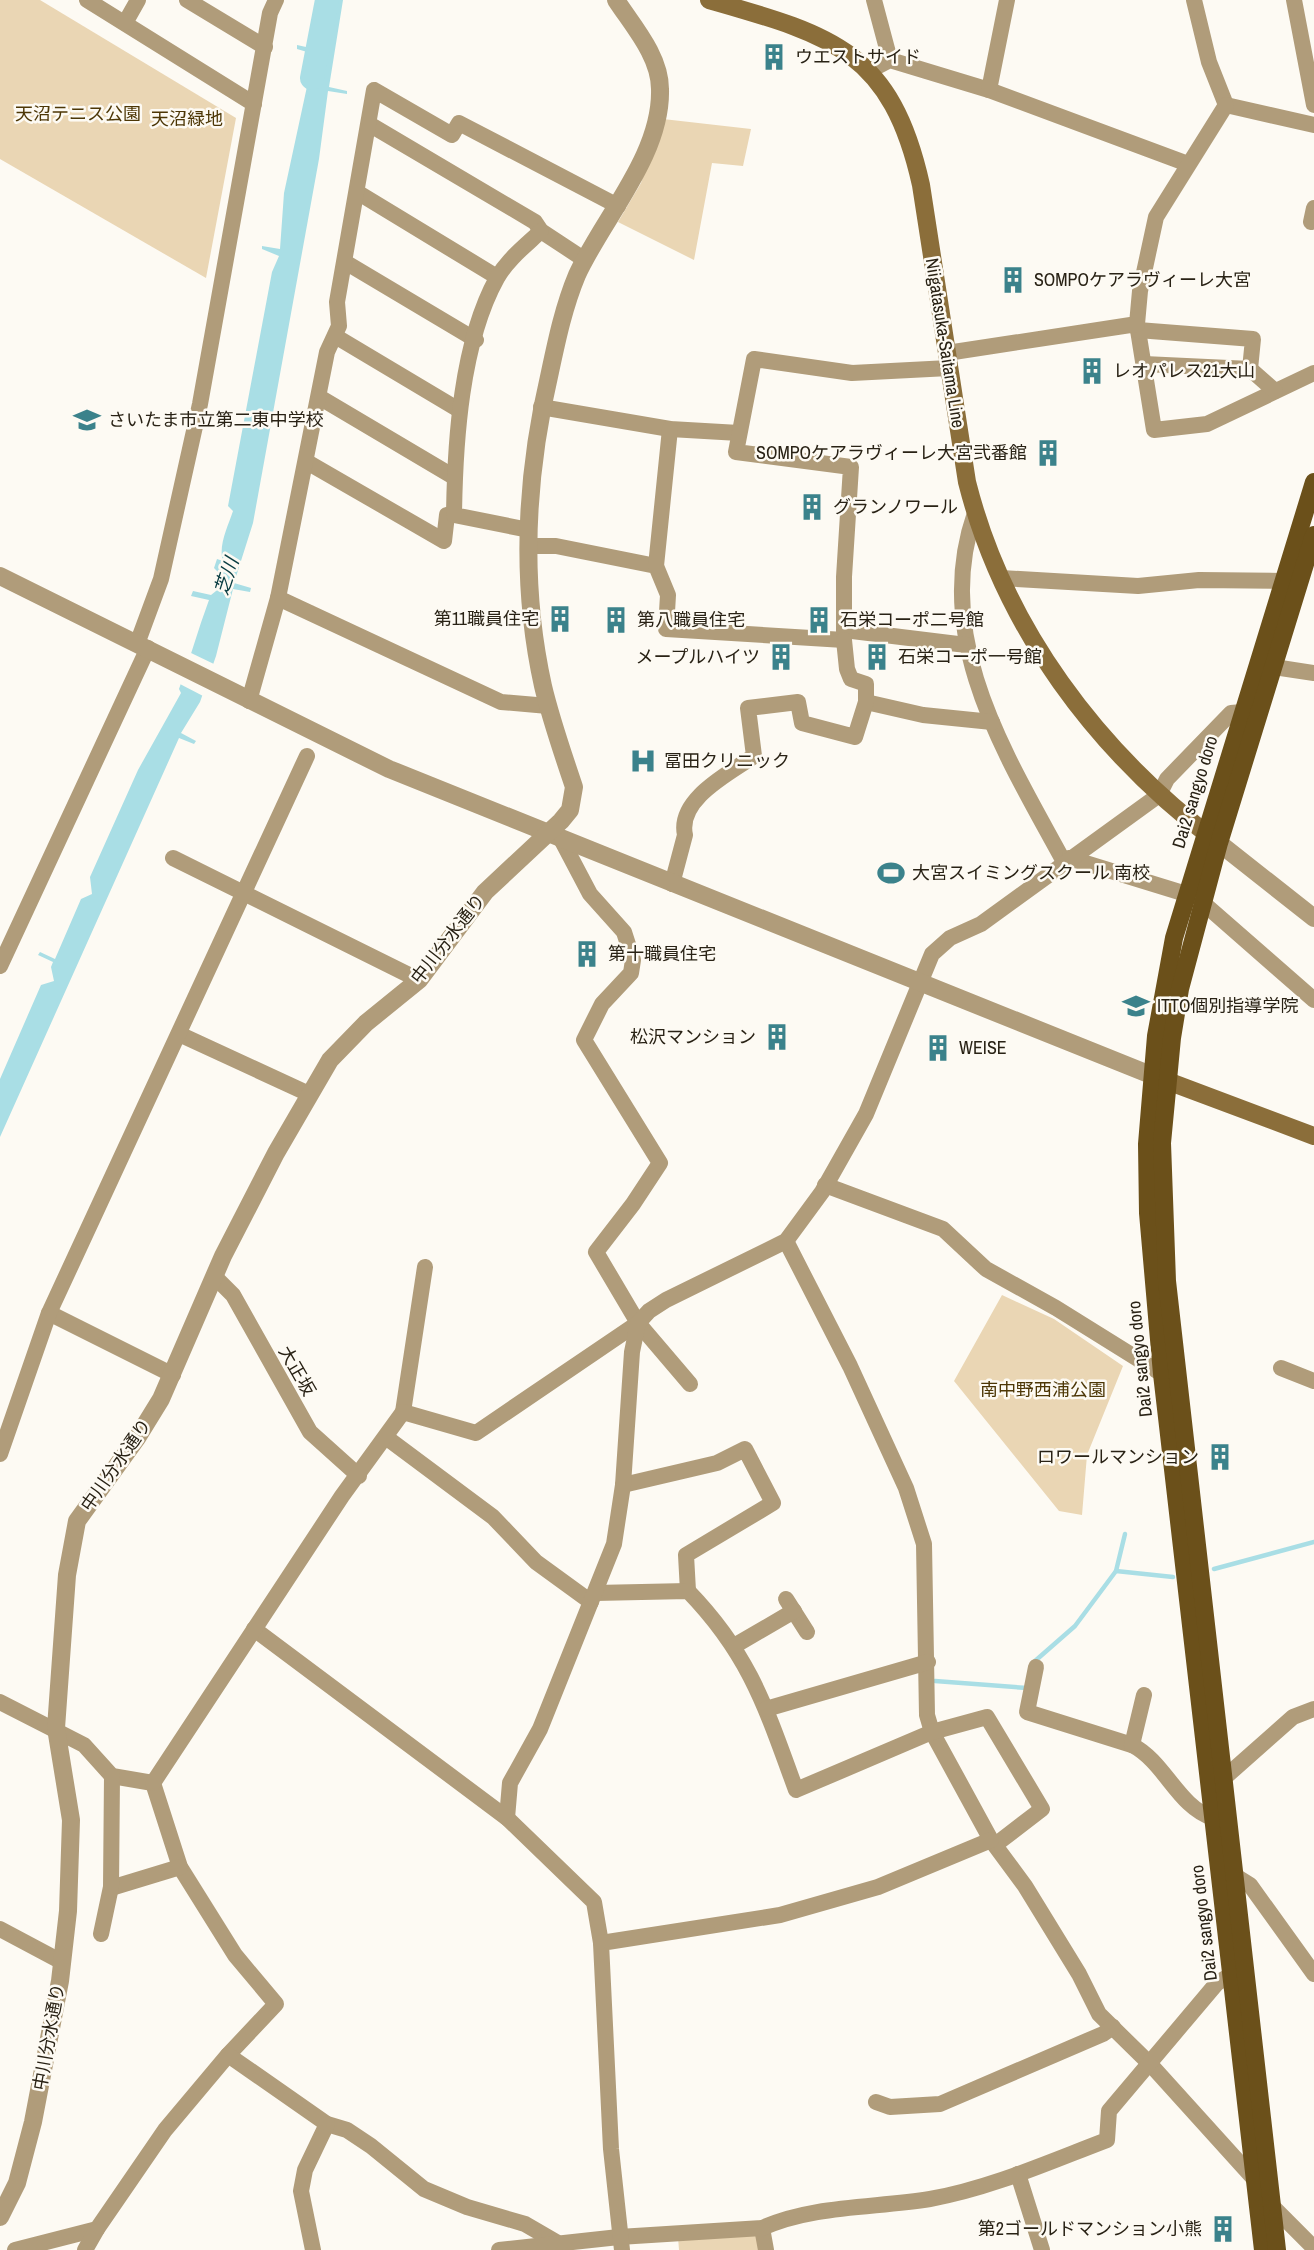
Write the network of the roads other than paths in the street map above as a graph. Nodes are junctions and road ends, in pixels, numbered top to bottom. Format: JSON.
{"nodes":[{"id":1,"x":87,"y":0,"type":"edge"},
{"id":2,"x":138,"y":0,"type":"edge"},
{"id":3,"x":187,"y":0,"type":"edge"},
{"id":4,"x":616,"y":0,"type":"edge"},
{"id":5,"x":709,"y":0,"type":"edge"},
{"id":6,"x":874,"y":0,"type":"edge"},
{"id":7,"x":1007,"y":0,"type":"edge"},
{"id":8,"x":1194,"y":0,"type":"edge"},
{"id":9,"x":1294,"y":0,"type":"edge"},
{"id":10,"x":272,"y":4,"type":"edge"},
{"id":11,"x":125,"y":23,"type":"junction"},
{"id":12,"x":265,"y":47,"type":"junction"},
{"id":13,"x":890,"y":60,"type":"junction"},
{"id":14,"x":869,"y":71,"type":"junction"},
{"id":15,"x":989,"y":90,"type":"junction"},
{"id":16,"x":254,"y":104,"type":"junction"},
{"id":17,"x":1226,"y":106,"type":"junction"},
{"id":18,"x":1314,"y":106,"type":"edge"},
{"id":19,"x":369,"y":124,"type":"junction"},
{"id":20,"x":1314,"y":125,"type":"edge"},
{"id":21,"x":1188,"y":164,"type":"junction"},
{"id":22,"x":357,"y":192,"type":"junction"},
{"id":23,"x":618,"y":206,"type":"junction"},
{"id":24,"x":541,"y":232,"type":"junction"},
{"id":25,"x":585,"y":260,"type":"junction"},
{"id":26,"x":345,"y":262,"type":"junction"},
{"id":27,"x":498,"y":277,"type":"junction"},
{"id":28,"x":1138,"y":327,"type":"junction"},
{"id":29,"x":335,"y":336,"type":"junction"},
{"id":30,"x":476,"y":340,"type":"junction"},
{"id":31,"x":948,"y":361,"type":"junction"},
{"id":32,"x":1144,"y":364,"type":"junction"},
{"id":33,"x":1250,"y":369,"type":"junction"},
{"id":34,"x":1314,"y":373,"type":"edge"},
{"id":35,"x":1276,"y":391,"type":"junction"},
{"id":36,"x":319,"y":397,"type":"junction"},
{"id":37,"x":541,"y":407,"type":"junction"},
{"id":38,"x":459,"y":410,"type":"junction"},
{"id":39,"x":670,"y":429,"type":"junction"},
{"id":40,"x":739,"y":433,"type":"junction"},
{"id":41,"x":307,"y":462,"type":"junction"},
{"id":42,"x":454,"y":477,"type":"junction"},
{"id":43,"x":1314,"y":482,"type":"edge"},
{"id":44,"x":975,"y":513,"type":"junction"},
{"id":45,"x":454,"y":514,"type":"junction"},
{"id":46,"x":1314,"y":535,"type":"edge"},
{"id":47,"x":528,"y":538,"type":"junction"},
{"id":48,"x":656,"y":566,"type":"junction"},
{"id":49,"x":0,"y":576,"type":"edge"},
{"id":50,"x":1001,"y":578,"type":"junction"},
{"id":51,"x":1283,"y":582,"type":"junction"},
{"id":52,"x":278,"y":598,"type":"junction"},
{"id":53,"x":844,"y":635,"type":"junction"},
{"id":54,"x":966,"y":645,"type":"junction"},
{"id":55,"x":147,"y":648,"type":"junction"},
{"id":56,"x":1274,"y":667,"type":"junction"},
{"id":57,"x":1314,"y":673,"type":"edge"},
{"id":58,"x":243,"y":698,"type":"junction"},
{"id":59,"x":866,"y":702,"type":"junction"},
{"id":60,"x":548,"y":706,"type":"junction"},
{"id":61,"x":1242,"y":712,"type":"junction"},
{"id":62,"x":992,"y":722,"type":"junction"},
{"id":63,"x":307,"y":756,"type":"dead end"},
{"id":64,"x":1159,"y":795,"type":"junction"},
{"id":65,"x":555,"y":836,"type":"junction"},
{"id":66,"x":1212,"y":837,"type":"junction"},
{"id":67,"x":173,"y":858,"type":"dead end"},
{"id":68,"x":1067,"y":860,"type":"junction"},
{"id":69,"x":672,"y":884,"type":"junction"},
{"id":70,"x":243,"y":893,"type":"junction"},
{"id":71,"x":1194,"y":898,"type":"junction"},
{"id":72,"x":1314,"y":918,"type":"edge"},
{"id":73,"x":0,"y":965,"type":"edge"},
{"id":74,"x":419,"y":980,"type":"junction"},
{"id":75,"x":920,"y":982,"type":"junction"},
{"id":76,"x":1314,"y":1000,"type":"edge"},
{"id":77,"x":178,"y":1034,"type":"junction"},
{"id":78,"x":1159,"y":1078,"type":"junction"},
{"id":79,"x":309,"y":1094,"type":"junction"},
{"id":80,"x":1314,"y":1136,"type":"edge"},
{"id":81,"x":825,"y":1185,"type":"junction"},
{"id":82,"x":786,"y":1241,"type":"junction"},
{"id":83,"x":425,"y":1267,"type":"dead end"},
{"id":84,"x":214,"y":1276,"type":"junction"},
{"id":85,"x":49,"y":1313,"type":"junction"},
{"id":86,"x":638,"y":1323,"type":"junction"},
{"id":87,"x":1280,"y":1368,"type":"dead end"},
{"id":88,"x":1162,"y":1374,"type":"junction"},
{"id":89,"x":173,"y":1375,"type":"junction"},
{"id":90,"x":1314,"y":1381,"type":"edge"},
{"id":91,"x":690,"y":1384,"type":"dead end"},
{"id":92,"x":403,"y":1412,"type":"junction"},
{"id":93,"x":387,"y":1438,"type":"junction"},
{"id":94,"x":0,"y":1454,"type":"edge"},
{"id":95,"x":359,"y":1476,"type":"junction"},
{"id":96,"x":623,"y":1485,"type":"junction"},
{"id":97,"x":688,"y":1591,"type":"junction"},
{"id":98,"x":593,"y":1598,"type":"junction"},
{"id":99,"x":254,"y":1629,"type":"junction"},
{"id":100,"x":807,"y":1632,"type":"dead end"},
{"id":101,"x":734,"y":1646,"type":"junction"},
{"id":102,"x":928,"y":1662,"type":"junction"},
{"id":103,"x":1036,"y":1667,"type":"dead end"},
{"id":104,"x":1144,"y":1695,"type":"dead end"},
{"id":105,"x":0,"y":1702,"type":"edge"},
{"id":106,"x":766,"y":1709,"type":"junction"},
{"id":107,"x":1314,"y":1709,"type":"edge"},
{"id":108,"x":56,"y":1728,"type":"junction"},
{"id":109,"x":932,"y":1732,"type":"junction"},
{"id":110,"x":1132,"y":1745,"type":"junction"},
{"id":111,"x":112,"y":1776,"type":"junction"},
{"id":112,"x":1223,"y":1779,"type":"junction"},
{"id":113,"x":153,"y":1783,"type":"junction"},
{"id":114,"x":507,"y":1818,"type":"junction"},
{"id":115,"x":1213,"y":1818,"type":"junction"},
{"id":116,"x":993,"y":1843,"type":"junction"},
{"id":117,"x":180,"y":1867,"type":"junction"},
{"id":118,"x":1234,"y":1875,"type":"junction"},
{"id":119,"x":111,"y":1888,"type":"junction"},
{"id":120,"x":0,"y":1929,"type":"edge"},
{"id":121,"x":102,"y":1934,"type":"dead end"},
{"id":122,"x":601,"y":1943,"type":"junction"},
{"id":123,"x":62,"y":1962,"type":"junction"},
{"id":124,"x":1314,"y":1974,"type":"edge"},
{"id":125,"x":1231,"y":1975,"type":"junction"},
{"id":126,"x":1113,"y":2027,"type":"junction"},
{"id":127,"x":228,"y":2055,"type":"junction"},
{"id":128,"x":1151,"y":2065,"type":"junction"},
{"id":129,"x":876,"y":2102,"type":"dead end"},
{"id":130,"x":327,"y":2124,"type":"junction"},
{"id":131,"x":1018,"y":2174,"type":"junction"},
{"id":132,"x":1255,"y":2180,"type":"junction"},
{"id":133,"x":1272,"y":2206,"type":"junction"},
{"id":134,"x":0,"y":2217,"type":"edge"},
{"id":135,"x":762,"y":2228,"type":"junction"},
{"id":136,"x":97,"y":2230,"type":"junction"},
{"id":137,"x":556,"y":2242,"type":"junction"},
{"id":138,"x":621,"y":2243,"type":"edge"},
{"id":139,"x":1314,"y":2248,"type":"edge"},
{"id":140,"x":15,"y":2250,"type":"edge"},
{"id":141,"x":85,"y":2250,"type":"edge"},
{"id":142,"x":313,"y":2250,"type":"edge"},
{"id":143,"x":499,"y":2250,"type":"edge"},
{"id":144,"x":766,"y":2250,"type":"edge"},
{"id":145,"x":1042,"y":2250,"type":"edge"},
{"id":146,"x":1263,"y":2250,"type":"edge"},
{"id":147,"x":1277,"y":2250,"type":"edge"}],
"edges":[{"from":1,"to":11,"type":"street"},
{"from":2,"to":11,"type":"street"},
{"from":3,"to":12,"type":"street"},
{"from":4,"to":23,"type":"street"},
{"from":5,"to":14,"type":"main road","name":"Niigatasuka-Saitama Line"},
{"from":6,"to":13,"type":"street"},
{"from":7,"to":15,"type":"street"},
{"from":8,"to":17,"type":"street"},
{"from":9,"to":18,"type":"street"},
{"from":10,"to":12,"type":"street"},
{"from":11,"to":16,"type":"street"},
{"from":12,"to":16,"type":"street"},
{"from":13,"to":14,"type":"street"},
{"from":13,"to":15,"type":"street"},
{"from":14,"to":31,"type":"main road","name":"Niigatasuka-Saitama Line"},
{"from":15,"to":21,"type":"street"},
{"from":16,"to":55,"type":"street"},
{"from":17,"to":20,"type":"street"},
{"from":17,"to":21,"type":"street"},
{"from":19,"to":22,"type":"street"},
{"from":19,"to":23,"type":"street"},
{"from":19,"to":24,"type":"street"},
{"from":21,"to":28,"type":"street"},
{"from":22,"to":26,"type":"street"},
{"from":22,"to":27,"type":"street"},
{"from":23,"to":25,"type":"street"},
{"from":24,"to":25,"type":"street"},
{"from":24,"to":27,"type":"street"},
{"from":25,"to":37,"type":"street"},
{"from":26,"to":29,"type":"street"},
{"from":26,"to":30,"type":"street"},
{"from":27,"to":30,"type":"street"},
{"from":28,"to":31,"type":"street"},
{"from":28,"to":32,"type":"street"},
{"from":28,"to":33,"type":"street"},
{"from":29,"to":36,"type":"street"},
{"from":29,"to":38,"type":"street"},
{"from":30,"to":38,"type":"street"},
{"from":31,"to":40,"type":"street"},
{"from":31,"to":44,"type":"main road","name":"Niigatasuka-Saitama Line"},
{"from":32,"to":33,"type":"street"},
{"from":32,"to":35,"type":"street"},
{"from":33,"to":35,"type":"street"},
{"from":34,"to":35,"type":"street"},
{"from":36,"to":41,"type":"street"},
{"from":36,"to":42,"type":"street"},
{"from":37,"to":39,"type":"street"},
{"from":37,"to":47,"type":"street"},
{"from":38,"to":42,"type":"street"},
{"from":39,"to":40,"type":"street"},
{"from":39,"to":48,"type":"street"},
{"from":40,"to":53,"type":"street"},
{"from":41,"to":45,"type":"street"},
{"from":41,"to":52,"type":"street"},
{"from":42,"to":45,"type":"street"},
{"from":43,"to":51,"type":"main road","name":"Dai2 sangyo doro"},
{"from":44,"to":50,"type":"main road","name":"Niigatasuka-Saitama Line"},
{"from":44,"to":54,"type":"street"},
{"from":45,"to":47,"type":"street"},
{"from":46,"to":56,"type":"main road","name":"Dai2 sangyo doro"},
{"from":47,"to":48,"type":"street"},
{"from":47,"to":60,"type":"street"},
{"from":48,"to":53,"type":"street"},
{"from":49,"to":55,"type":"street"},
{"from":50,"to":51,"type":"street"},
{"from":50,"to":64,"type":"main road","name":"Niigatasuka-Saitama Line"},
{"from":51,"to":61,"type":"main road","name":"Dai2 sangyo doro"},
{"from":52,"to":58,"type":"street"},
{"from":52,"to":60,"type":"street"},
{"from":53,"to":54,"type":"street"},
{"from":53,"to":59,"type":"street"},
{"from":54,"to":62,"type":"street"},
{"from":55,"to":58,"type":"street"},
{"from":55,"to":73,"type":"street"},
{"from":56,"to":57,"type":"street"},
{"from":56,"to":66,"type":"main road","name":"Dai2 sangyo doro"},
{"from":58,"to":65,"type":"street"},
{"from":59,"to":62,"type":"street"},
{"from":59,"to":69,"type":"street"},
{"from":60,"to":65,"type":"street","name":"中川分水通り"},
{"from":61,"to":64,"type":"street"},
{"from":61,"to":66,"type":"main road","name":"Dai2 sangyo doro"},
{"from":62,"to":68,"type":"street"},
{"from":63,"to":70,"type":"street"},
{"from":64,"to":66,"type":"main road","name":"Niigatasuka-Saitama Line"},
{"from":64,"to":68,"type":"street"},
{"from":65,"to":69,"type":"street"},
{"from":65,"to":74,"type":"street","name":"中川分水通り"},
{"from":65,"to":86,"type":"street"},
{"from":66,"to":71,"type":"main road","name":"Dai2 sangyo doro"},
{"from":66,"to":72,"type":"street"},
{"from":67,"to":70,"type":"street"},
{"from":68,"to":71,"type":"street"},
{"from":68,"to":75,"type":"street"},
{"from":69,"to":75,"type":"street"},
{"from":70,"to":74,"type":"street"},
{"from":70,"to":77,"type":"street"},
{"from":71,"to":76,"type":"street"},
{"from":71,"to":78,"type":"main road","name":"Dai2 sangyo doro"},
{"from":74,"to":79,"type":"street","name":"中川分水通り"},
{"from":75,"to":78,"type":"street"},
{"from":75,"to":81,"type":"street"},
{"from":77,"to":79,"type":"street"},
{"from":77,"to":85,"type":"street"},
{"from":78,"to":80,"type":"main road"},
{"from":78,"to":88,"type":"main road","name":"Dai2 sangyo doro"},
{"from":78,"to":112,"type":"main road","name":"Dai2 sangyo doro"},
{"from":79,"to":84,"type":"street","name":"中川分水通り"},
{"from":81,"to":82,"type":"street"},
{"from":81,"to":88,"type":"street"},
{"from":82,"to":86,"type":"street"},
{"from":82,"to":102,"type":"street"},
{"from":83,"to":92,"type":"street"},
{"from":84,"to":89,"type":"street","name":"中川分水通り"},
{"from":84,"to":95,"type":"street","name":"大正坂"},
{"from":85,"to":89,"type":"street"},
{"from":85,"to":94,"type":"street"},
{"from":86,"to":91,"type":"street"},
{"from":86,"to":92,"type":"street"},
{"from":86,"to":96,"type":"street"},
{"from":87,"to":90,"type":"street"},
{"from":88,"to":115,"type":"main road","name":"Dai2 sangyo doro"},
{"from":89,"to":108,"type":"street","name":"中川分水通り"},
{"from":92,"to":93,"type":"street"},
{"from":93,"to":95,"type":"street"},
{"from":93,"to":98,"type":"street"},
{"from":95,"to":99,"type":"street"},
{"from":96,"to":97,"type":"street"},
{"from":96,"to":98,"type":"street"},
{"from":97,"to":98,"type":"street"},
{"from":97,"to":101,"type":"street"},
{"from":98,"to":114,"type":"street"},
{"from":99,"to":113,"type":"street"},
{"from":99,"to":114,"type":"street"},
{"from":100,"to":101,"type":"street"},
{"from":101,"to":106,"type":"street"},
{"from":102,"to":106,"type":"street"},
{"from":102,"to":109,"type":"street"},
{"from":103,"to":110,"type":"street"},
{"from":104,"to":110,"type":"street"},
{"from":105,"to":108,"type":"street"},
{"from":106,"to":109,"type":"street"},
{"from":107,"to":112,"type":"street"},
{"from":108,"to":111,"type":"street"},
{"from":108,"to":123,"type":"street","name":"中川分水通り"},
{"from":109,"to":116,"type":"street"},
{"from":109,"to":116,"type":"street"},
{"from":110,"to":115,"type":"street"},
{"from":111,"to":113,"type":"street"},
{"from":111,"to":119,"type":"street"},
{"from":112,"to":118,"type":"main road","name":"Dai2 sangyo doro"},
{"from":113,"to":117,"type":"street"},
{"from":114,"to":122,"type":"street"},
{"from":115,"to":125,"type":"main road","name":"Dai2 sangyo doro"},
{"from":116,"to":122,"type":"street"},
{"from":116,"to":126,"type":"street"},
{"from":117,"to":119,"type":"street"},
{"from":117,"to":127,"type":"street"},
{"from":118,"to":124,"type":"street"},
{"from":118,"to":133,"type":"main road","name":"Dai2 sangyo doro"},
{"from":119,"to":121,"type":"street"},
{"from":120,"to":123,"type":"street"},
{"from":122,"to":138,"type":"street"},
{"from":123,"to":134,"type":"street","name":"中川分水通り"},
{"from":125,"to":128,"type":"street"},
{"from":125,"to":132,"type":"main road","name":"Dai2 sangyo doro"},
{"from":126,"to":128,"type":"street"},
{"from":126,"to":129,"type":"street"},
{"from":127,"to":130,"type":"street"},
{"from":127,"to":136,"type":"street"},
{"from":128,"to":131,"type":"street"},
{"from":128,"to":132,"type":"street"},
{"from":130,"to":137,"type":"street"},
{"from":130,"to":142,"type":"street"},
{"from":131,"to":135,"type":"street"},
{"from":131,"to":145,"type":"street"},
{"from":132,"to":133,"type":"street"},
{"from":132,"to":146,"type":"main road","name":"Dai2 sangyo doro"},
{"from":133,"to":139,"type":"street"},
{"from":133,"to":147,"type":"main road","name":"Dai2 sangyo doro"},
{"from":135,"to":138,"type":"street"},
{"from":135,"to":144,"type":"street"},
{"from":136,"to":140,"type":"street"},
{"from":136,"to":141,"type":"street"},
{"from":137,"to":138,"type":"street"},
{"from":137,"to":143,"type":"street"}]}
